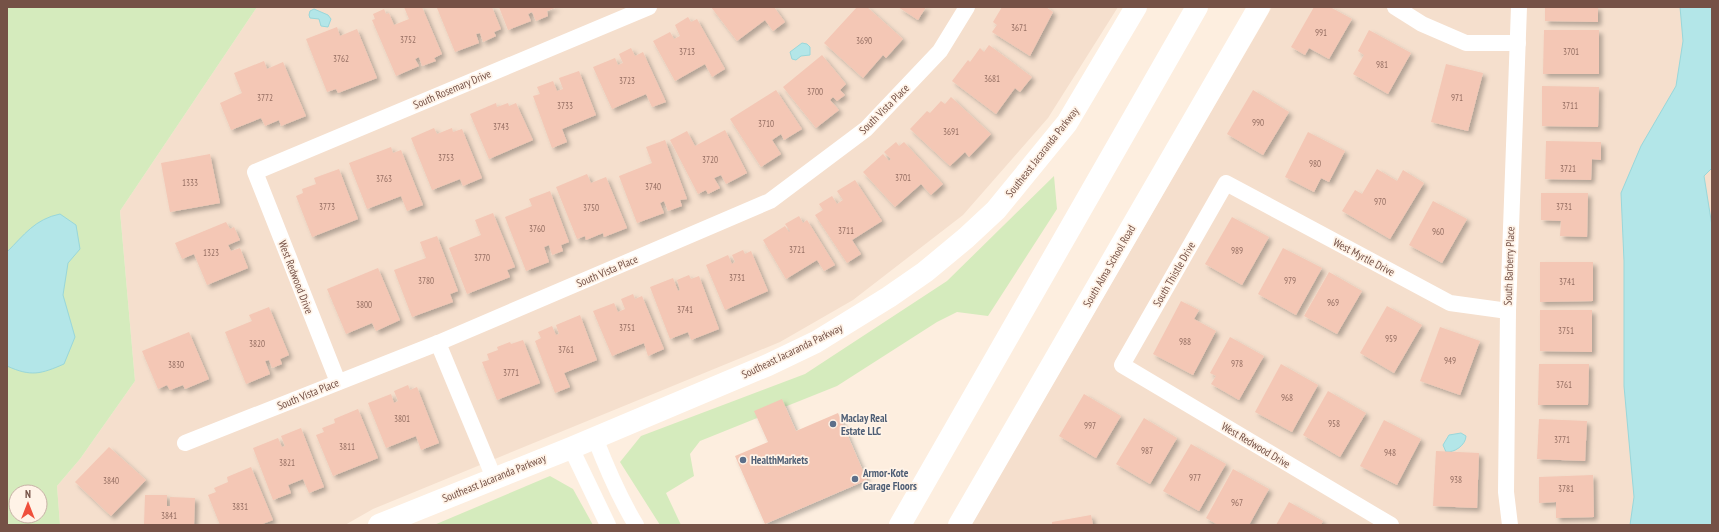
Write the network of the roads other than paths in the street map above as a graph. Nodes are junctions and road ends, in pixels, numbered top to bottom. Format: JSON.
{"nodes":[{"id":1,"x":649,"y":7,"type":"edge"},
{"id":2,"x":967,"y":7,"type":"edge"},
{"id":3,"x":1136,"y":7,"type":"edge"},
{"id":4,"x":1198,"y":7,"type":"edge"},
{"id":5,"x":1259,"y":7,"type":"edge"},
{"id":6,"x":1395,"y":7,"type":"edge"},
{"id":7,"x":1519,"y":7,"type":"edge"},
{"id":8,"x":1518,"y":43,"type":"junction"},
{"id":9,"x":255,"y":172,"type":"joint"},
{"id":10,"x":1226,"y":182,"type":"joint"},
{"id":11,"x":1508,"y":311,"type":"junction"},
{"id":12,"x":438,"y":344,"type":"junction"},
{"id":13,"x":1122,"y":365,"type":"joint"},
{"id":14,"x":338,"y":382,"type":"junction"},
{"id":15,"x":595,"y":438,"type":"junction"},
{"id":16,"x":185,"y":443,"type":"dead end"},
{"id":17,"x":571,"y":448,"type":"junction"},
{"id":18,"x":494,"y":478,"type":"junction"},
{"id":19,"x":379,"y":525,"type":"edge"},
{"id":20,"x":608,"y":525,"type":"edge"},
{"id":21,"x":636,"y":525,"type":"edge"},
{"id":22,"x":900,"y":525,"type":"edge"},
{"id":23,"x":959,"y":525,"type":"edge"},
{"id":24,"x":1391,"y":525,"type":"edge"},
{"id":25,"x":1510,"y":525,"type":"edge"}],
"edges":[{"from":1,"to":9,"type":"street","name":"South Rosemary Drive"},
{"from":2,"to":12,"type":"street","name":"South Vista Place"},
{"from":3,"to":15,"type":"main road","name":"Southeast Jacaranda Parkway"},
{"from":4,"to":22,"type":"main road"},
{"from":5,"to":23,"type":"main road","name":"South Alma School Road"},
{"from":6,"to":8,"type":"street"},
{"from":7,"to":8,"type":"street","name":"South Barberry Place"},
{"from":8,"to":11,"type":"street","name":"South Barberry Place"},
{"from":9,"to":14,"type":"street","name":"West Redwood Drive"},
{"from":10,"to":11,"type":"street","name":"West Myrtle Drive"},
{"from":10,"to":13,"type":"street","name":"South Thistle Drive"},
{"from":11,"to":25,"type":"street","name":"South Barberry Place"},
{"from":12,"to":14,"type":"street","name":"South Vista Place"},
{"from":12,"to":18,"type":"street"},
{"from":13,"to":24,"type":"street","name":"West Redwood Drive"},
{"from":14,"to":16,"type":"street","name":"South Vista Place"},
{"from":15,"to":17,"type":"main road","name":"Southeast Jacaranda Parkway"},
{"from":15,"to":21,"type":"street"},
{"from":17,"to":18,"type":"main road","name":"Southeast Jacaranda Parkway"},
{"from":17,"to":20,"type":"street"},
{"from":18,"to":19,"type":"main road","name":"Southeast Jacaranda Parkway"}]}
